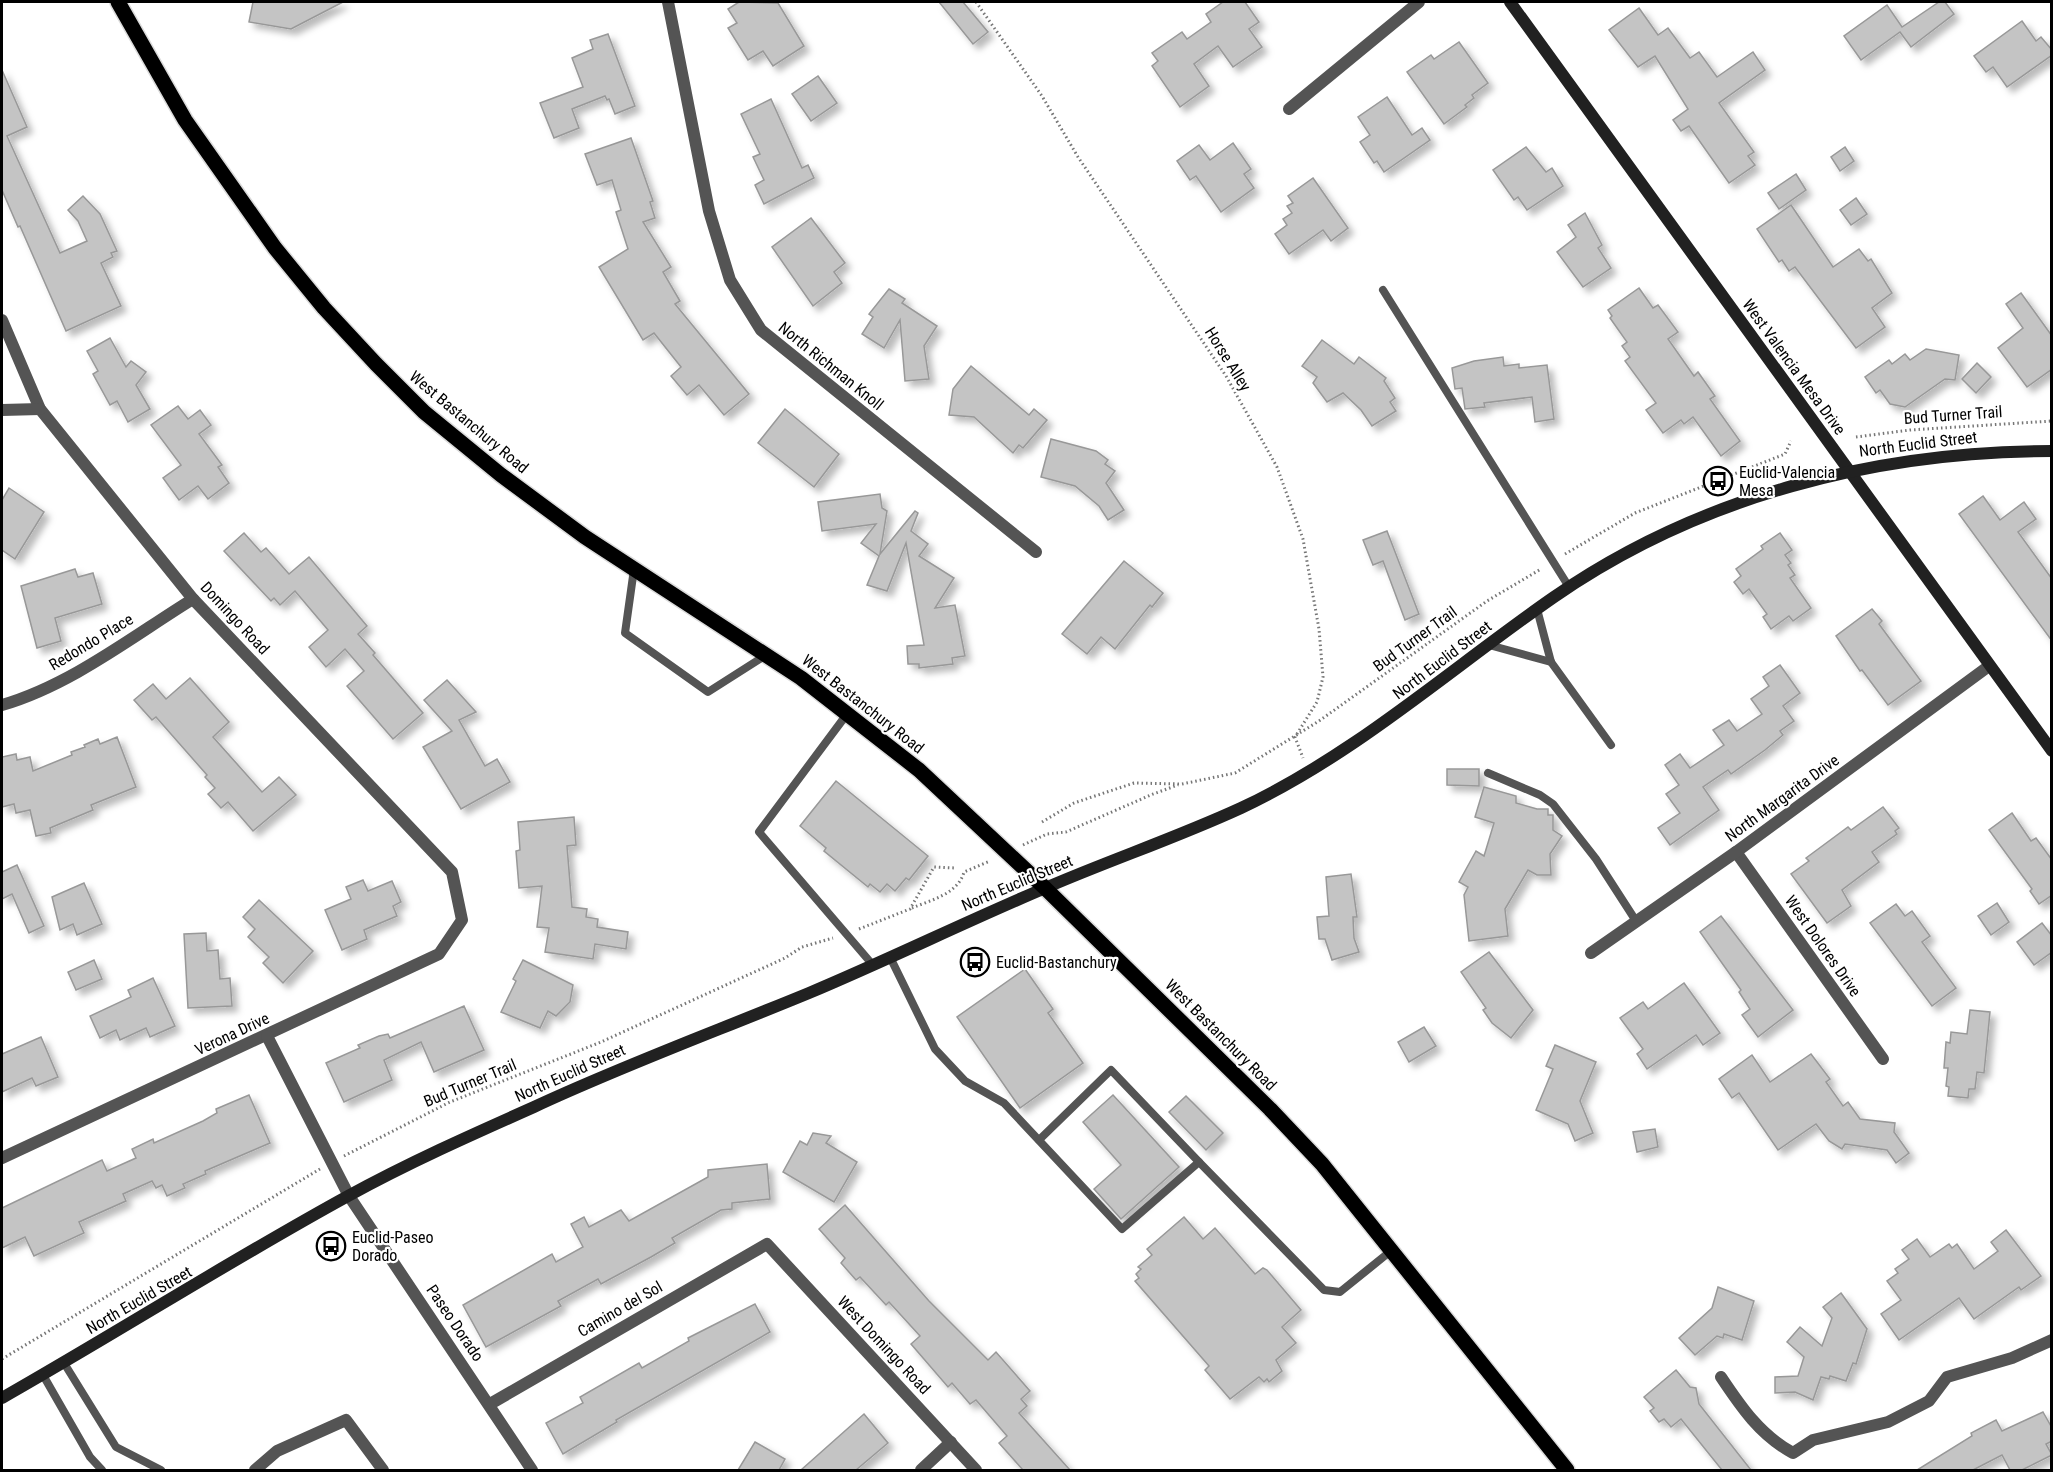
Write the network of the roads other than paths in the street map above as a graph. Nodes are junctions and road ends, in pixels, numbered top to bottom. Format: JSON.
{"nodes":[{"id":1,"x":118,"y":2,"type":"edge"},
{"id":2,"x":668,"y":2,"type":"edge"},
{"id":3,"x":1419,"y":2,"type":"edge"},
{"id":4,"x":1510,"y":2,"type":"edge"},
{"id":5,"x":1289,"y":109,"type":"dead end"},
{"id":6,"x":1383,"y":290,"type":"dead end"},
{"id":7,"x":2,"y":320,"type":"edge"},
{"id":8,"x":40,"y":409,"type":"junction"},
{"id":9,"x":2,"y":410,"type":"edge"},
{"id":10,"x":2052,"y":451,"type":"edge"},
{"id":11,"x":1850,"y":470,"type":"junction"},
{"id":12,"x":1036,"y":552,"type":"dead end"},
{"id":13,"x":634,"y":569,"type":"junction"},
{"id":14,"x":1569,"y":587,"type":"junction"},
{"id":15,"x":193,"y":598,"type":"junction"},
{"id":16,"x":1537,"y":609,"type":"junction"},
{"id":17,"x":1490,"y":645,"type":"junction"},
{"id":18,"x":766,"y":655,"type":"junction"},
{"id":19,"x":1551,"y":662,"type":"junction"},
{"id":20,"x":1989,"y":666,"type":"junction"},
{"id":21,"x":2,"y":705,"type":"edge"},
{"id":22,"x":847,"y":714,"type":"junction"},
{"id":23,"x":1611,"y":745,"type":"dead end"},
{"id":24,"x":2052,"y":751,"type":"edge"},
{"id":25,"x":1488,"y":773,"type":"dead end"},
{"id":26,"x":1736,"y":852,"type":"junction"},
{"id":27,"x":1045,"y":888,"type":"junction"},
{"id":28,"x":462,"y":920,"type":"joint"},
{"id":29,"x":1636,"y":921,"type":"junction"},
{"id":30,"x":1591,"y":953,"type":"dead end"},
{"id":31,"x":890,"y":957,"type":"junction"},
{"id":32,"x":872,"y":964,"type":"junction"},
{"id":33,"x":267,"y":1036,"type":"junction"},
{"id":34,"x":1883,"y":1059,"type":"dead end"},
{"id":35,"x":1039,"y":1140,"type":"junction"},
{"id":36,"x":2,"y":1158,"type":"edge"},
{"id":37,"x":1199,"y":1162,"type":"junction"},
{"id":38,"x":349,"y":1196,"type":"junction"},
{"id":39,"x":767,"y":1244,"type":"joint"},
{"id":40,"x":1392,"y":1250,"type":"junction"},
{"id":41,"x":2052,"y":1340,"type":"edge"},
{"id":42,"x":64,"y":1363,"type":"junction"},
{"id":43,"x":43,"y":1375,"type":"junction"},
{"id":44,"x":1721,"y":1377,"type":"dead end"},
{"id":45,"x":2,"y":1398,"type":"edge"},
{"id":46,"x":490,"y":1404,"type":"junction"},
{"id":47,"x":951,"y":1442,"type":"junction"},
{"id":48,"x":102,"y":1470,"type":"edge"},
{"id":49,"x":161,"y":1470,"type":"edge"},
{"id":50,"x":255,"y":1470,"type":"edge"},
{"id":51,"x":383,"y":1470,"type":"edge"},
{"id":52,"x":532,"y":1470,"type":"edge"},
{"id":53,"x":921,"y":1470,"type":"edge"},
{"id":54,"x":976,"y":1470,"type":"edge"},
{"id":55,"x":1567,"y":1470,"type":"edge"}],
"edges":[{"from":1,"to":13,"type":"main road","name":"West Bastanchury Road"},
{"from":2,"to":12,"type":"street","name":"North Richman Knoll"},
{"from":3,"to":5,"type":"street"},
{"from":4,"to":11,"type":"main road","name":"West Valencia Mesa Drive"},
{"from":6,"to":14,"type":"lane"},
{"from":7,"to":8,"type":"street","name":"Domingo Road"},
{"from":8,"to":9,"type":"street"},
{"from":8,"to":15,"type":"street","name":"Domingo Road"},
{"from":10,"to":11,"type":"main road","name":"North Euclid Street"},
{"from":11,"to":14,"type":"main road","name":"North Euclid Street"},
{"from":11,"to":20,"type":"main road","name":"West Valencia Mesa Drive"},
{"from":13,"to":18,"type":"main road","name":"West Bastanchury Road"},
{"from":13,"to":18,"type":"lane"},
{"from":14,"to":16,"type":"main road","name":"North Euclid Street"},
{"from":15,"to":21,"type":"street","name":"Redondo Place"},
{"from":15,"to":28,"type":"street","name":"Domingo Road"},
{"from":16,"to":17,"type":"main road","name":"North Euclid Street"},
{"from":16,"to":19,"type":"lane"},
{"from":17,"to":19,"type":"lane"},
{"from":17,"to":27,"type":"main road","name":"North Euclid Street"},
{"from":18,"to":22,"type":"main road","name":"West Bastanchury Road"},
{"from":19,"to":23,"type":"lane"},
{"from":20,"to":24,"type":"main road","name":"West Valencia Mesa Drive"},
{"from":20,"to":26,"type":"street","name":"North Margarita Drive"},
{"from":22,"to":27,"type":"main road","name":"West Bastanchury Road"},
{"from":22,"to":32,"type":"lane"},
{"from":25,"to":29,"type":"lane"},
{"from":26,"to":29,"type":"street","name":"North Margarita Drive"},
{"from":26,"to":34,"type":"street","name":"West Dolores Drive"},
{"from":27,"to":31,"type":"main road","name":"North Euclid Street"},
{"from":27,"to":40,"type":"main road","name":"West Bastanchury Road"},
{"from":28,"to":33,"type":"street","name":"Verona Drive"},
{"from":29,"to":30,"type":"street","name":"North Margarita Drive"},
{"from":31,"to":32,"type":"main road","name":"North Euclid Street"},
{"from":31,"to":35,"type":"lane"},
{"from":32,"to":38,"type":"main road","name":"North Euclid Street"},
{"from":33,"to":36,"type":"street","name":"Verona Drive"},
{"from":33,"to":38,"type":"street","name":"Paseo Dorado"},
{"from":35,"to":37,"type":"lane"},
{"from":35,"to":37,"type":"lane"},
{"from":37,"to":40,"type":"lane"},
{"from":38,"to":42,"type":"main road","name":"North Euclid Street"},
{"from":38,"to":46,"type":"street","name":"Paseo Dorado"},
{"from":39,"to":46,"type":"street","name":"Camino del Sol"},
{"from":39,"to":47,"type":"street","name":"West Domingo Road"},
{"from":40,"to":55,"type":"main road","name":"West Bastanchury Road"},
{"from":41,"to":44,"type":"street"},
{"from":42,"to":43,"type":"main road","name":"North Euclid Street"},
{"from":42,"to":49,"type":"lane"},
{"from":43,"to":45,"type":"main road","name":"North Euclid Street"},
{"from":43,"to":48,"type":"lane"},
{"from":46,"to":52,"type":"street","name":"Paseo Dorado"},
{"from":47,"to":53,"type":"street"},
{"from":47,"to":54,"type":"street","name":"West Domingo Road"},
{"from":50,"to":51,"type":"street"}]}
